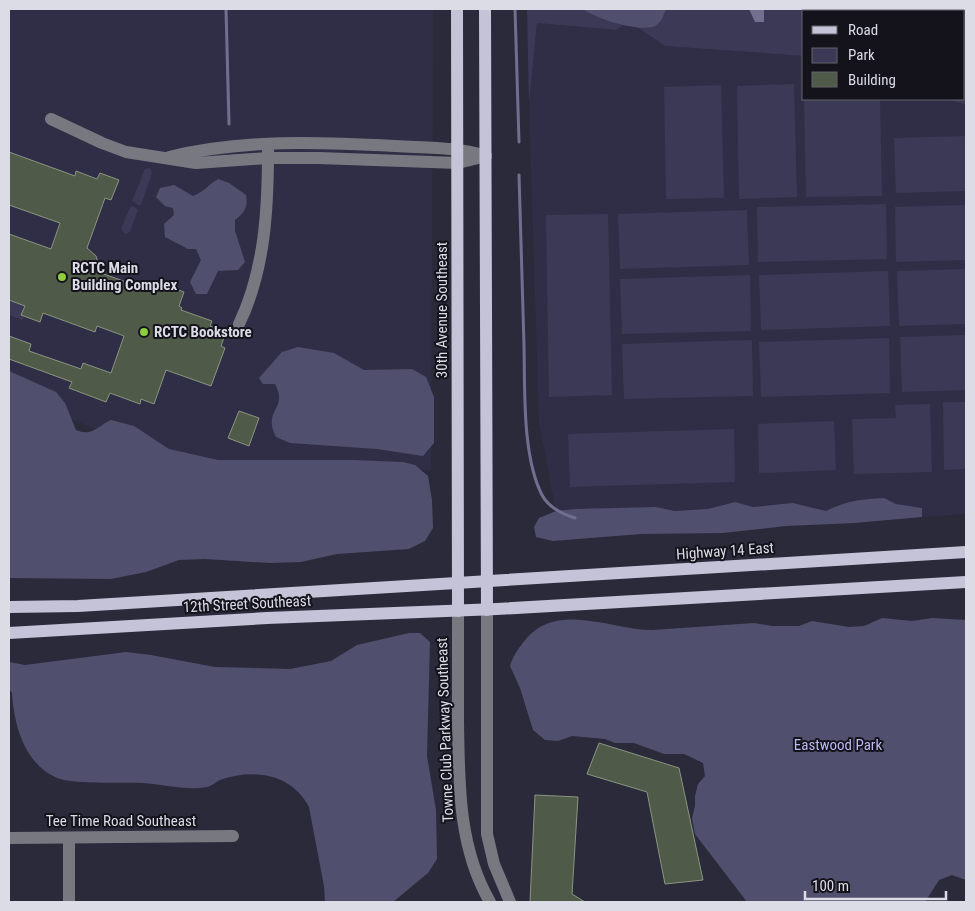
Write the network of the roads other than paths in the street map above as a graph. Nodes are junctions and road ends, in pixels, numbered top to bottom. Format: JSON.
{"nodes":[{"id":1,"x":457,"y":9,"type":"edge"},
{"id":2,"x":485,"y":9,"type":"edge"},
{"id":3,"x":51,"y":119,"type":"dead end"},
{"id":4,"x":268,"y":143,"type":"junction"},
{"id":5,"x":458,"y":150,"type":"junction"},
{"id":6,"x":486,"y":156,"type":"junction"},
{"id":7,"x":164,"y":158,"type":"junction"},
{"id":8,"x":268,"y":158,"type":"junction"},
{"id":9,"x":458,"y":163,"type":"junction"},
{"id":10,"x":239,"y":324,"type":"dead end"},
{"id":11,"x":966,"y":552,"type":"edge"},
{"id":12,"x":486,"y":581,"type":"junction"},
{"id":13,"x":458,"y":582,"type":"junction"},
{"id":14,"x":966,"y":582,"type":"edge"},
{"id":15,"x":9,"y":607,"type":"edge"},
{"id":16,"x":487,"y":610,"type":"junction"},
{"id":17,"x":458,"y":611,"type":"junction"},
{"id":18,"x":9,"y":634,"type":"edge"},
{"id":19,"x":233,"y":836,"type":"dead end"},
{"id":20,"x":9,"y":838,"type":"edge"},
{"id":21,"x":69,"y":838,"type":"junction"},
{"id":22,"x":69,"y":902,"type":"edge"},
{"id":23,"x":490,"y":902,"type":"edge"},
{"id":24,"x":510,"y":902,"type":"edge"}],
"edges":[{"from":1,"to":5,"type":"main road","name":"30th Avenue Southeast"},
{"from":2,"to":6,"type":"main road"},
{"from":3,"to":7,"type":"street"},
{"from":4,"to":5,"type":"street"},
{"from":4,"to":7,"type":"street"},
{"from":4,"to":8,"type":"street"},
{"from":5,"to":6,"type":"street"},
{"from":5,"to":9,"type":"main road","name":"30th Avenue Southeast"},
{"from":6,"to":9,"type":"street"},
{"from":6,"to":12,"type":"main road"},
{"from":7,"to":8,"type":"street"},
{"from":8,"to":9,"type":"street"},
{"from":8,"to":10,"type":"street"},
{"from":9,"to":13,"type":"main road","name":"30th Avenue Southeast"},
{"from":11,"to":12,"type":"main road","name":"Highway 14 East"},
{"from":12,"to":13,"type":"main road","name":"12th Street Southeast"},
{"from":12,"to":16,"type":"main road"},
{"from":13,"to":15,"type":"main road","name":"12th Street Southeast"},
{"from":13,"to":17,"type":"main road","name":"30th Avenue Southeast"},
{"from":14,"to":16,"type":"main road"},
{"from":16,"to":17,"type":"main road","name":"12th Street Southeast"},
{"from":16,"to":24,"type":"street"},
{"from":17,"to":18,"type":"main road","name":"12th Street Southeast"},
{"from":17,"to":23,"type":"street","name":"Towne Club Parkway Southeast"},
{"from":19,"to":21,"type":"street","name":"Tee Time Road Southeast"},
{"from":20,"to":21,"type":"street","name":"Tee Time Road Southeast"},
{"from":21,"to":22,"type":"street"}]}
